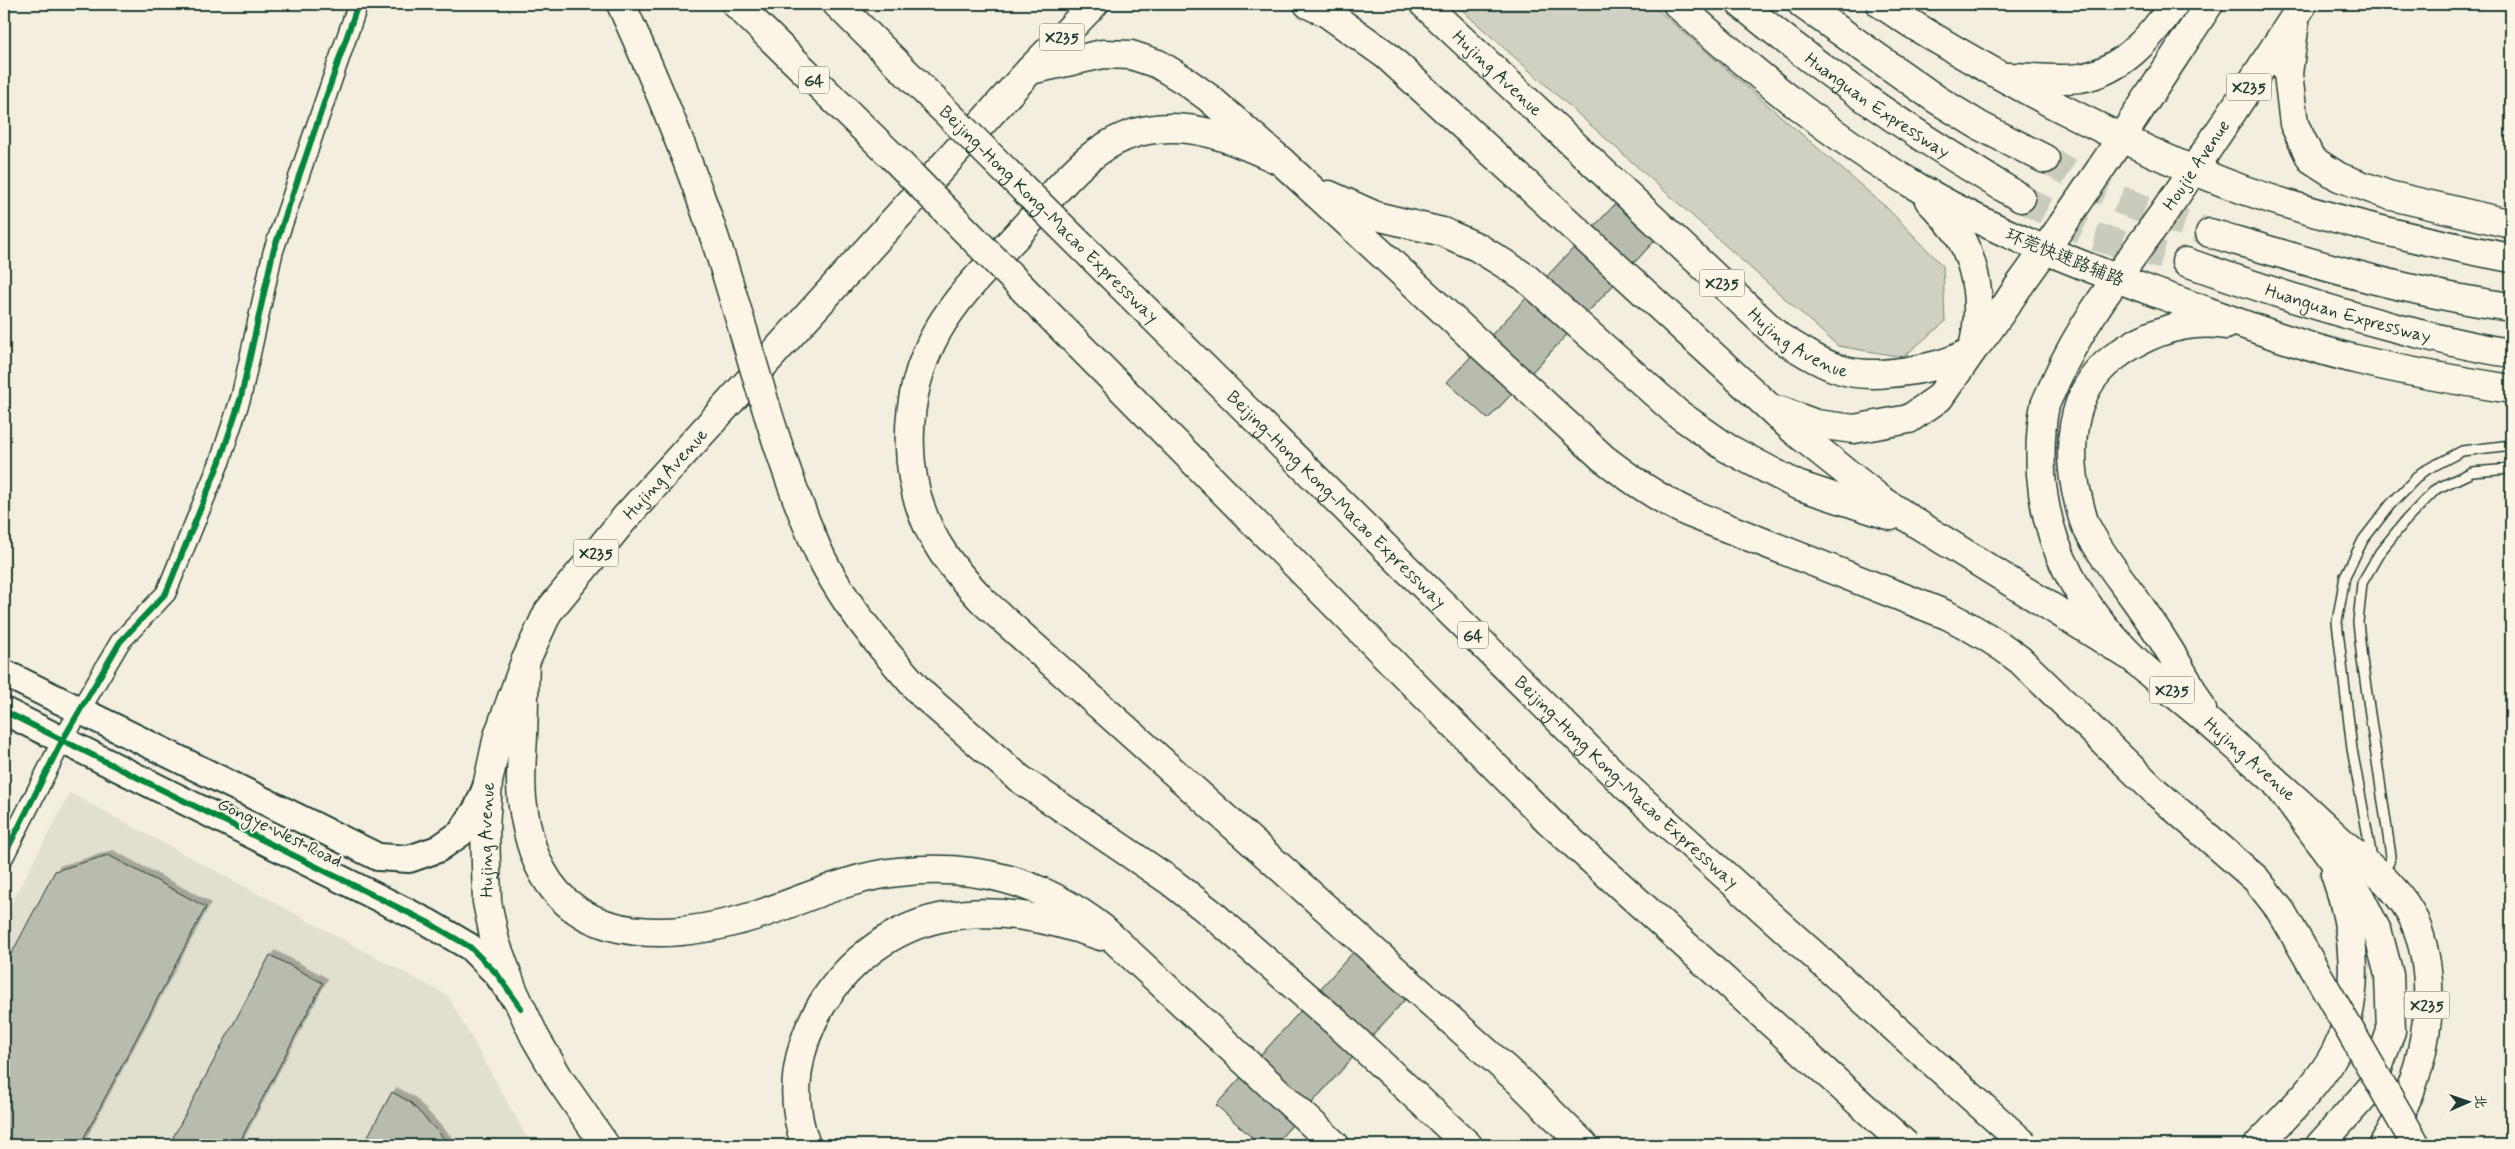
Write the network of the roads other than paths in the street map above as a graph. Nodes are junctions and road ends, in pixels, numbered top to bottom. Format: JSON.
{"nodes":[{"id":1,"x":358,"y":4,"type":"edge"},
{"id":2,"x":621,"y":4,"type":"edge"},
{"id":3,"x":736,"y":4,"type":"edge"},
{"id":4,"x":837,"y":4,"type":"edge"},
{"id":5,"x":1094,"y":4,"type":"edge"},
{"id":6,"x":1308,"y":4,"type":"edge"},
{"id":7,"x":1424,"y":4,"type":"edge"},
{"id":8,"x":1678,"y":4,"type":"edge"},
{"id":9,"x":1741,"y":4,"type":"edge"},
{"id":10,"x":1802,"y":4,"type":"edge"},
{"id":11,"x":1881,"y":4,"type":"edge"},
{"id":12,"x":2174,"y":4,"type":"edge"},
{"id":13,"x":2209,"y":4,"type":"edge"},
{"id":14,"x":2300,"y":9,"type":"edge"},
{"id":15,"x":1030,"y":70,"type":"junction"},
{"id":16,"x":2002,"y":77,"type":"junction"},
{"id":17,"x":2121,"y":138,"type":"junction"},
{"id":18,"x":2045,"y":159,"type":"tunnel mouth"},
{"id":19,"x":1281,"y":161,"type":"junction"},
{"id":20,"x":2194,"y":170,"type":"junction"},
{"id":21,"x":1302,"y":180,"type":"junction"},
{"id":22,"x":1918,"y":187,"type":"junction"},
{"id":23,"x":2021,"y":198,"type":"tunnel mouth"},
{"id":24,"x":2511,"y":224,"type":"edge"},
{"id":25,"x":2210,"y":233,"type":"tunnel mouth"},
{"id":26,"x":2045,"y":250,"type":"junction"},
{"id":27,"x":2511,"y":258,"type":"edge"},
{"id":28,"x":2186,"y":262,"type":"tunnel mouth"},
{"id":29,"x":2117,"y":278,"type":"junction"},
{"id":30,"x":2511,"y":307,"type":"edge"},
{"id":31,"x":2085,"y":324,"type":"joint"},
{"id":32,"x":2260,"y":330,"type":"junction"},
{"id":33,"x":1972,"y":351,"type":"junction"},
{"id":34,"x":2511,"y":353,"type":"edge"},
{"id":35,"x":2511,"y":389,"type":"edge"},
{"id":36,"x":1765,"y":405,"type":"junction"},
{"id":37,"x":2511,"y":445,"type":"edge"},
{"id":38,"x":2511,"y":469,"type":"edge"},
{"id":39,"x":1919,"y":525,"type":"junction"},
{"id":40,"x":2133,"y":658,"type":"junction"},
{"id":41,"x":525,"y":662,"type":"junction"},
{"id":42,"x":4,"y":673,"type":"edge"},
{"id":43,"x":4,"y":711,"type":"edge"},
{"id":44,"x":79,"y":712,"type":"junction"},
{"id":45,"x":2209,"y":722,"type":"junction"},
{"id":46,"x":62,"y":741,"type":"junction"},
{"id":47,"x":2274,"y":780,"type":"junction"},
{"id":48,"x":488,"y":782,"type":"junction"},
{"id":49,"x":2324,"y":849,"type":"junction"},
{"id":50,"x":4,"y":856,"type":"edge"},
{"id":51,"x":2374,"y":871,"type":"junction"},
{"id":52,"x":1119,"y":943,"type":"junction"},
{"id":53,"x":521,"y":1008,"type":"junction"},
{"id":54,"x":605,"y":1145,"type":"edge"},
{"id":55,"x":806,"y":1145,"type":"edge"},
{"id":56,"x":1335,"y":1145,"type":"edge"},
{"id":57,"x":1468,"y":1145,"type":"edge"},
{"id":58,"x":1584,"y":1145,"type":"edge"},
{"id":59,"x":1906,"y":1145,"type":"edge"},
{"id":60,"x":2025,"y":1145,"type":"edge"},
{"id":61,"x":2258,"y":1145,"type":"edge"},
{"id":62,"x":2320,"y":1145,"type":"edge"},
{"id":63,"x":2383,"y":1145,"type":"edge"},
{"id":64,"x":2416,"y":1145,"type":"edge"}],
"edges":[{"from":1,"to":44,"type":"street"},
{"from":2,"to":57,"type":"main road","bridge":true},
{"from":3,"to":59,"type":"main road","number":"G4","bridge":true},
{"from":4,"to":60,"type":"main road","name":"Beijing-Hong Kong-Macao Expressway","number":"G4","bridge":true},
{"from":5,"to":15,"type":"main road","name":"Hujing Avenue","number":"X235"},
{"from":6,"to":36,"type":"main road"},
{"from":7,"to":33,"type":"main road","name":"Hujing Avenue","number":"X235"},
{"from":8,"to":22,"type":"main road","name":"环莞快速路辅路"},
{"from":9,"to":23,"type":"main road","name":"Huanguan Expressway"},
{"from":10,"to":18,"type":"main road"},
{"from":11,"to":16,"type":"main road"},
{"from":12,"to":16,"type":"main road"},
{"from":13,"to":17,"type":"main road"},
{"from":14,"to":20,"type":"main road","name":"Houjie Avenue","number":"X235"},
{"from":14,"to":24,"type":"main road"},
{"from":15,"to":19,"type":"main road"},
{"from":15,"to":41,"type":"main road","name":"Hujing Avenue","number":"X235"},
{"from":16,"to":17,"type":"main road"},
{"from":17,"to":20,"type":"main road"},
{"from":17,"to":26,"type":"main road"},
{"from":19,"to":21,"type":"main road"},
{"from":19,"to":58,"type":"main road"},
{"from":20,"to":27,"type":"main road"},
{"from":20,"to":29,"type":"main road","name":"Houjie Avenue","number":"X235"},
{"from":21,"to":39,"type":"main road"},
{"from":21,"to":64,"type":"main road","bridge":true},
{"from":22,"to":26,"type":"main road","name":"环莞快速路辅路"},
{"from":22,"to":33,"type":"main road"},
{"from":25,"to":30,"type":"main road"},
{"from":26,"to":29,"type":"main road","name":"环莞快速路辅路"},
{"from":26,"to":33,"type":"main road"},
{"from":28,"to":34,"type":"main road","name":"Huanguan Expressway"},
{"from":29,"to":31,"type":"main road","name":"Houjie Avenue","number":"X235"},
{"from":29,"to":32,"type":"main road","name":"环莞快速路辅路"},
{"from":31,"to":40,"type":"main road","name":"Hujing Avenue","number":"X235"},
{"from":32,"to":35,"type":"main road","name":"环莞快速路辅路"},
{"from":32,"to":45,"type":"main road"},
{"from":33,"to":36,"type":"main road"},
{"from":36,"to":39,"type":"main road"},
{"from":37,"to":51,"type":"lane"},
{"from":38,"to":51,"type":"lane"},
{"from":39,"to":40,"type":"main road"},
{"from":40,"to":45,"type":"main road","name":"Hujing Avenue","number":"X235"},
{"from":41,"to":48,"type":"main road","name":"Hujing Avenue","number":"X235"},
{"from":41,"to":52,"type":"main road"},
{"from":42,"to":44,"type":"street","name":"Gongye West Road"},
{"from":43,"to":46,"type":"street","name":"Gongye West Road"},
{"from":44,"to":46,"type":"street"},
{"from":44,"to":48,"type":"street","name":"Gongye West Road"},
{"from":45,"to":47,"type":"main road","name":"Hujing Avenue","number":"X235"},
{"from":46,"to":50,"type":"street"},
{"from":46,"to":53,"type":"street","name":"Gongye West Road"},
{"from":47,"to":49,"type":"main road"},
{"from":47,"to":51,"type":"main road","name":"Hujing Avenue","number":"X235"},
{"from":48,"to":53,"type":"main road","name":"Hujing Avenue","number":"X235"},
{"from":49,"to":61,"type":"main road"},
{"from":49,"to":62,"type":"main road"},
{"from":51,"to":63,"type":"main road","name":"Hujing Avenue","number":"X235"},
{"from":52,"to":55,"type":"main road"},
{"from":52,"to":56,"type":"main road"},
{"from":53,"to":54,"type":"main road","name":"Hujing Avenue","number":"X235"}]}
